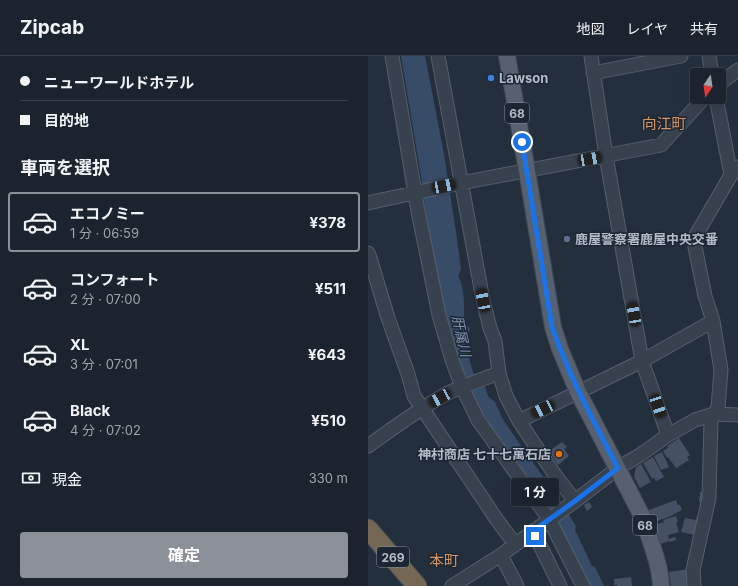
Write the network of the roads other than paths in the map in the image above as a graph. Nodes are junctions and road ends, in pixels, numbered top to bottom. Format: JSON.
{"nodes":[{"id":1,"x":392,"y":56,"type":"edge"},
{"id":2,"x":438,"y":56,"type":"edge"},
{"id":3,"x":508,"y":56,"type":"edge"},
{"id":4,"x":591,"y":56,"type":"edge"},
{"id":5,"x":681,"y":56,"type":"edge"},
{"id":6,"x":708,"y":56,"type":"edge"},
{"id":7,"x":711,"y":68,"type":"edge"},
{"id":8,"x":738,"y":70,"type":"edge"},
{"id":9,"x":593,"y":73,"type":"junction"},
{"id":10,"x":726,"y":79,"type":"edge"},
{"id":11,"x":698,"y":104,"type":"edge"},
{"id":12,"x":718,"y":104,"type":"edge"},
{"id":13,"x":606,"y":156,"type":"junction"},
{"id":14,"x":527,"y":171,"type":"junction"},
{"id":15,"x":734,"y":171,"type":"edge"},
{"id":16,"x":459,"y":184,"type":"junction"},
{"id":17,"x":417,"y":192,"type":"junction"},
{"id":18,"x":368,"y":203,"type":"edge"},
{"id":19,"x":368,"y":253,"type":"edge"},
{"id":20,"x":713,"y":321,"type":"junction"},
{"id":21,"x":642,"y":361,"type":"junction"},
{"id":22,"x":499,"y":373,"type":"junction"},
{"id":23,"x":465,"y":386,"type":"junction"},
{"id":24,"x":578,"y":392,"type":"junction"},
{"id":25,"x":421,"y":409,"type":"junction"},
{"id":26,"x":714,"y":414,"type":"junction"},
{"id":27,"x":738,"y":414,"type":"edge"},
{"id":28,"x":519,"y":421,"type":"junction"},
{"id":29,"x":668,"y":435,"type":"junction"},
{"id":30,"x":368,"y":446,"type":"edge"},
{"id":31,"x":618,"y":468,"type":"junction"},
{"id":32,"x":575,"y":501,"type":"junction"},
{"id":33,"x":549,"y":519,"type":"junction"},
{"id":34,"x":368,"y":529,"type":"edge"},
{"id":35,"x":533,"y":531,"type":"junction"},
{"id":36,"x":515,"y":544,"type":"junction"},
{"id":37,"x":501,"y":555,"type":"junction"},
{"id":38,"x":416,"y":586,"type":"edge"},
{"id":39,"x":452,"y":586,"type":"edge"},
{"id":40,"x":517,"y":586,"type":"edge"},
{"id":41,"x":560,"y":586,"type":"edge"},
{"id":42,"x":583,"y":586,"type":"edge"},
{"id":43,"x":661,"y":586,"type":"edge"},
{"id":44,"x":694,"y":586,"type":"edge"}],
"edges":[{"from":1,"to":17,"type":"street"},
{"from":2,"to":16,"type":"street"},
{"from":3,"to":14,"type":"main road","number":"68"},
{"from":4,"to":9,"type":"street"},
{"from":5,"to":9,"type":"street"},
{"from":6,"to":7,"type":"street"},
{"from":8,"to":10,"type":"street"},
{"from":9,"to":13,"type":"street"},
{"from":11,"to":13,"type":"street"},
{"from":12,"to":15,"type":"street"},
{"from":13,"to":14,"type":"street"},
{"from":13,"to":21,"type":"street"},
{"from":14,"to":16,"type":"street"},
{"from":14,"to":24,"type":"main road","number":"68"},
{"from":15,"to":20,"type":"street"},
{"from":16,"to":17,"type":"street"},
{"from":16,"to":22,"type":"street"},
{"from":17,"to":18,"type":"street"},
{"from":17,"to":23,"type":"street"},
{"from":19,"to":25,"type":"street"},
{"from":20,"to":21,"type":"street"},
{"from":20,"to":26,"type":"street"},
{"from":21,"to":24,"type":"street"},
{"from":21,"to":29,"type":"street"},
{"from":22,"to":23,"type":"street"},
{"from":22,"to":28,"type":"street"},
{"from":23,"to":25,"type":"street"},
{"from":23,"to":33,"type":"street"},
{"from":24,"to":28,"type":"street"},
{"from":24,"to":31,"type":"main road","number":"68"},
{"from":25,"to":30,"type":"street"},
{"from":25,"to":36,"type":"street"},
{"from":26,"to":27,"type":"street"},
{"from":26,"to":29,"type":"street"},
{"from":26,"to":44,"type":"street"},
{"from":28,"to":32,"type":"street"},
{"from":29,"to":31,"type":"street"},
{"from":31,"to":32,"type":"street"},
{"from":31,"to":43,"type":"main road","number":"68"},
{"from":32,"to":33,"type":"street"},
{"from":33,"to":35,"type":"street"},
{"from":33,"to":42,"type":"street"},
{"from":34,"to":38,"type":"highway","number":"269"},
{"from":35,"to":36,"type":"street"},
{"from":35,"to":41,"type":"street"},
{"from":36,"to":37,"type":"street"},
{"from":37,"to":39,"type":"street"},
{"from":37,"to":40,"type":"street"}]}
